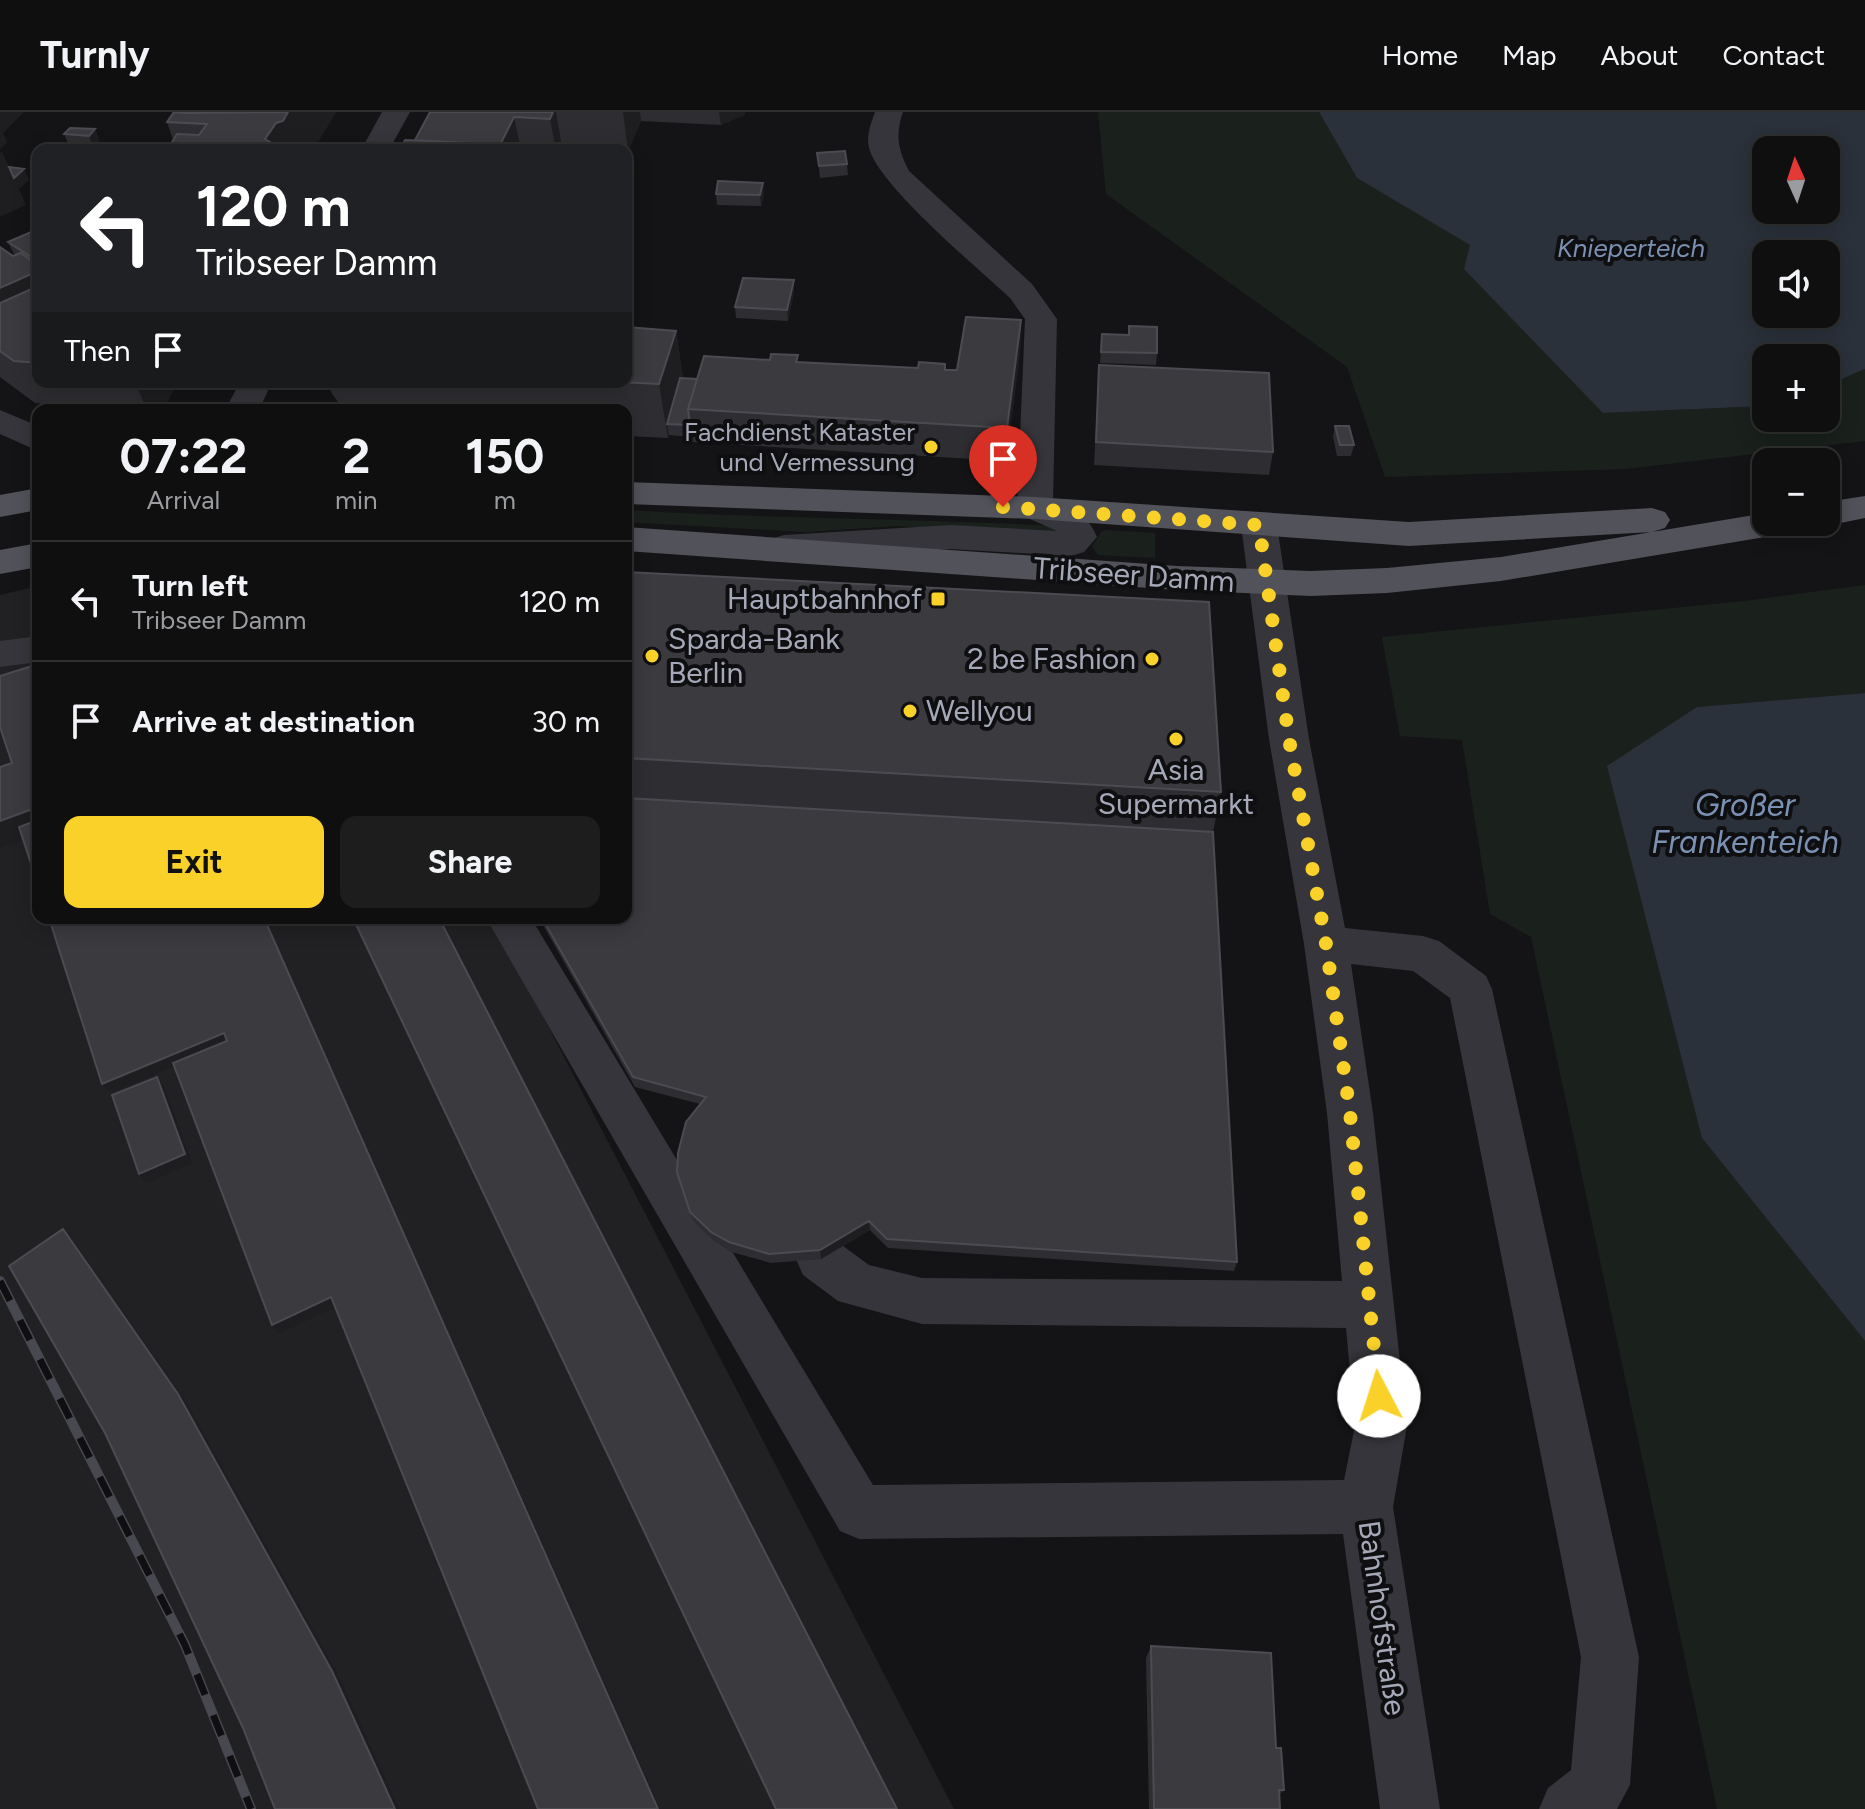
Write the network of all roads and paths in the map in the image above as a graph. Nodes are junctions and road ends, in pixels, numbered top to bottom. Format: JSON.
{"nodes":[{"id":1,"x":396,"y":112,"type":"edge"},
{"id":2,"x":889,"y":112,"type":"edge"},
{"id":3,"x":378,"y":144,"type":"edge"},
{"id":4,"x":0,"y":420,"type":"edge"},
{"id":5,"x":32,"y":437,"type":"edge"},
{"id":6,"x":632,"y":493,"type":"edge"},
{"id":7,"x":32,"y":500,"type":"edge"},
{"id":8,"x":0,"y":506,"type":"edge"},
{"id":9,"x":1865,"y":506,"type":"edge"},
{"id":10,"x":1840,"y":507,"type":"edge"},
{"id":11,"x":1035,"y":508,"type":"junction"},
{"id":12,"x":1840,"y":511,"type":"edge"},
{"id":13,"x":1752,"y":513,"type":"edge"},
{"id":14,"x":1259,"y":525,"type":"junction"},
{"id":15,"x":1752,"y":528,"type":"edge"},
{"id":16,"x":632,"y":539,"type":"edge"},
{"id":17,"x":761,"y":549,"type":"junction"},
{"id":18,"x":32,"y":556,"type":"edge"},
{"id":19,"x":0,"y":562,"type":"edge"},
{"id":20,"x":1268,"y":584,"type":"junction"},
{"id":21,"x":32,"y":650,"type":"edge"},
{"id":22,"x":0,"y":654,"type":"edge"},
{"id":23,"x":512,"y":924,"type":"edge"},
{"id":24,"x":1326,"y":944,"type":"junction"},
{"id":25,"x":821,"y":1259,"type":"edge"},
{"id":26,"x":1370,"y":1305,"type":"junction"},
{"id":27,"x":1366,"y":1507,"type":"junction"},
{"id":28,"x":1410,"y":1809,"type":"edge"},
{"id":29,"x":1569,"y":1809,"type":"edge"}],
"edges":[{"from":1,"to":3,"type":"street"},
{"from":2,"to":11,"type":"street"},
{"from":4,"to":5,"type":"street"},
{"from":6,"to":11,"type":"main road","name":"Tribseer Damm"},
{"from":7,"to":8,"type":"main road"},
{"from":9,"to":10,"type":"main road"},
{"from":9,"to":12,"type":"main road"},
{"from":11,"to":14,"type":"main road","name":"Tribseer Damm"},
{"from":11,"to":17,"type":"street"},
{"from":13,"to":14,"type":"main road","name":"Tribseer Damm"},
{"from":14,"to":20,"type":"street","name":"Bahnhofstraße"},
{"from":15,"to":20,"type":"main road","name":"Tribseer Damm"},
{"from":16,"to":17,"type":"main road","name":"Tribseer Damm"},
{"from":17,"to":20,"type":"main road","name":"Tribseer Damm"},
{"from":18,"to":19,"type":"main road"},
{"from":20,"to":24,"type":"street","name":"Bahnhofstraße"},
{"from":21,"to":22,"type":"street"},
{"from":23,"to":27,"type":"street"},
{"from":24,"to":26,"type":"street","name":"Bahnhofstraße"},
{"from":24,"to":29,"type":"street"},
{"from":25,"to":26,"type":"street"},
{"from":26,"to":27,"type":"street","name":"Bahnhofstraße"},
{"from":27,"to":28,"type":"street","name":"Bahnhofstraße"}]}
